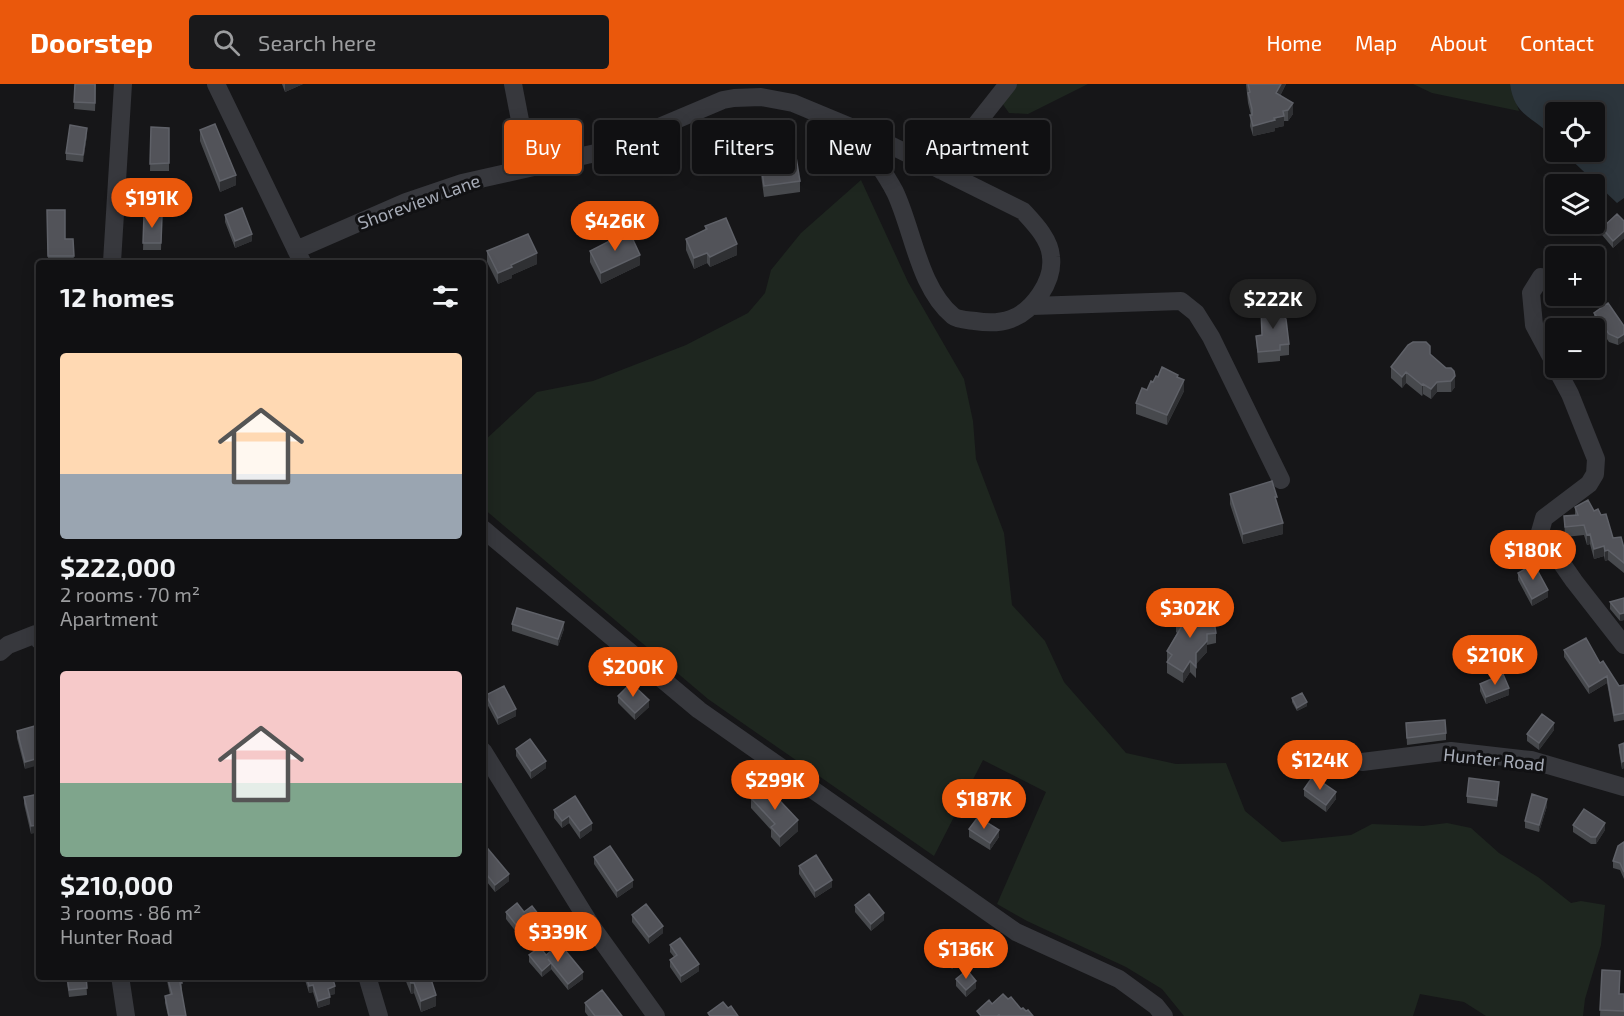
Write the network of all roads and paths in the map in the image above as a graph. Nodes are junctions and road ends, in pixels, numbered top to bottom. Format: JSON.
{"nodes":[{"id":1,"x":123,"y":84,"type":"edge"},
{"id":2,"x":216,"y":84,"type":"edge"},
{"id":3,"x":513,"y":84,"type":"edge"},
{"id":4,"x":1008,"y":84,"type":"edge"},
{"id":5,"x":520,"y":120,"type":"edge"},
{"id":6,"x":832,"y":120,"type":"edge"},
{"id":7,"x":980,"y":120,"type":"edge"},
{"id":8,"x":582,"y":156,"type":"edge"},
{"id":9,"x":504,"y":173,"type":"edge"},
{"id":10,"x":884,"y":174,"type":"edge"},
{"id":11,"x":948,"y":174,"type":"edge"},
{"id":12,"x":299,"y":256,"type":"edge"},
{"id":13,"x":112,"y":260,"type":"edge"},
{"id":14,"x":1545,"y":278,"type":"edge"},
{"id":15,"x":1032,"y":306,"type":"junction"},
{"id":16,"x":1545,"y":346,"type":"edge"},
{"id":17,"x":1562,"y":378,"type":"edge"},
{"id":18,"x":1281,"y":480,"type":"dead end"},
{"id":19,"x":486,"y":532,"type":"edge"},
{"id":20,"x":36,"y":638,"type":"edge"},
{"id":21,"x":1624,"y":645,"type":"edge"},
{"id":22,"x":0,"y":652,"type":"edge"},
{"id":23,"x":486,"y":756,"type":"edge"},
{"id":24,"x":1362,"y":762,"type":"dead end"},
{"id":25,"x":1624,"y":787,"type":"edge"},
{"id":26,"x":121,"y":980,"type":"edge"},
{"id":27,"x":368,"y":980,"type":"edge"},
{"id":28,"x":126,"y":1016,"type":"edge"},
{"id":29,"x":379,"y":1016,"type":"edge"},
{"id":30,"x":656,"y":1016,"type":"edge"},
{"id":31,"x":1164,"y":1016,"type":"edge"}],
"edges":[{"from":1,"to":13,"type":"street"},
{"from":2,"to":12,"type":"street"},
{"from":3,"to":5,"type":"street"},
{"from":4,"to":7,"type":"street"},
{"from":6,"to":8,"type":"street","name":"Shoreview Lane"},
{"from":9,"to":12,"type":"street","name":"Shoreview Lane"},
{"from":10,"to":15,"type":"street","name":"Shoreview Lane"},
{"from":11,"to":15,"type":"street","name":"Shoreview Lane"},
{"from":14,"to":16,"type":"street"},
{"from":15,"to":18,"type":"street"},
{"from":17,"to":21,"type":"street"},
{"from":19,"to":31,"type":"street"},
{"from":20,"to":22,"type":"street"},
{"from":23,"to":30,"type":"street"},
{"from":24,"to":25,"type":"street","name":"Hunter Road"},
{"from":26,"to":28,"type":"street"},
{"from":27,"to":29,"type":"street"}]}
